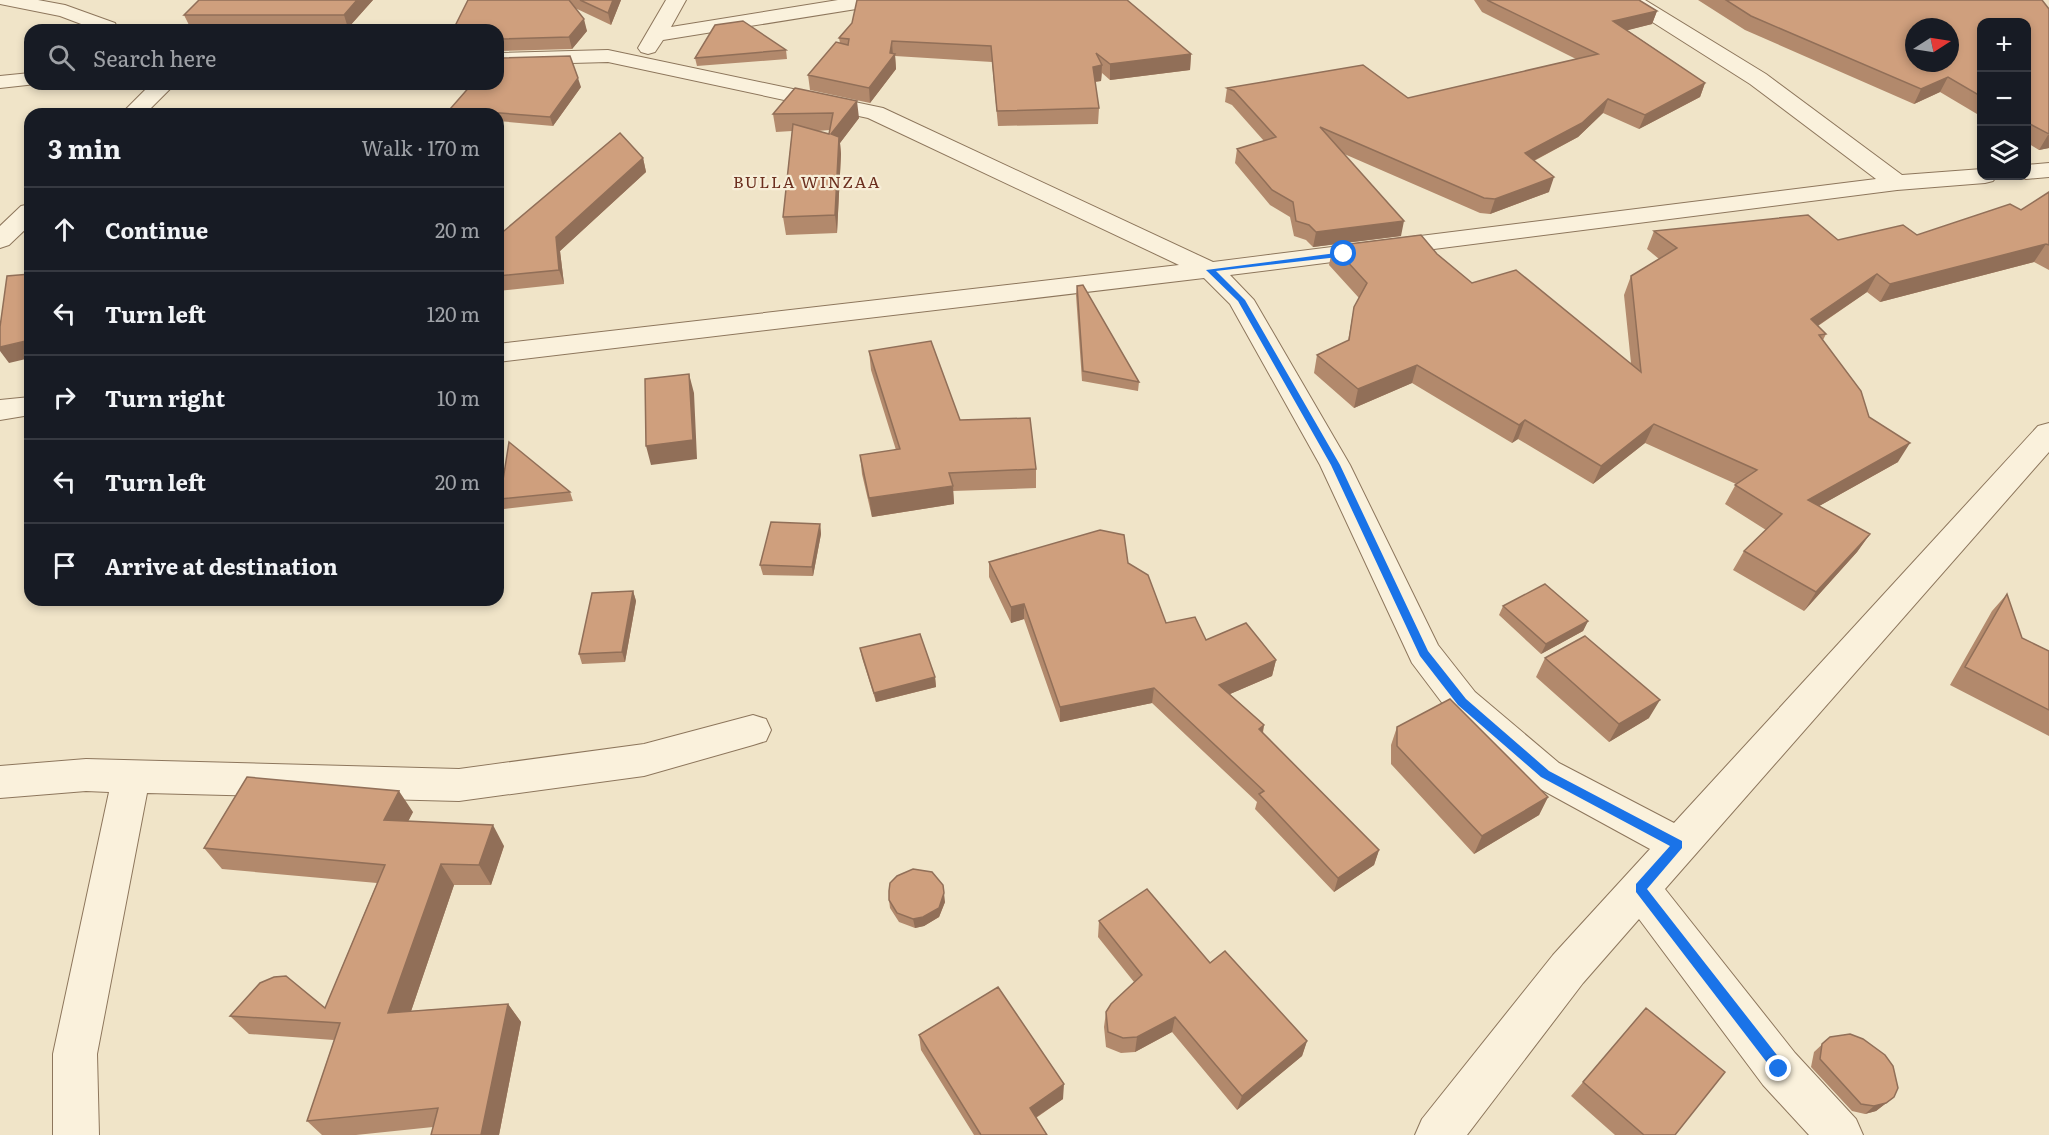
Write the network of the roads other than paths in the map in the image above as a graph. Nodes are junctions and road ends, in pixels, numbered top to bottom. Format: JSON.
{"nodes":[{"id":1,"x":6,"y":0,"type":"edge"},
{"id":2,"x":676,"y":0,"type":"edge"},
{"id":3,"x":875,"y":0,"type":"edge"},
{"id":4,"x":1631,"y":0,"type":"edge"},
{"id":5,"x":100,"y":24,"type":"edge"},
{"id":6,"x":656,"y":35,"type":"junction"},
{"id":7,"x":504,"y":59,"type":"edge"},
{"id":8,"x":640,"y":63,"type":"junction"},
{"id":9,"x":24,"y":80,"type":"edge"},
{"id":10,"x":0,"y":82,"type":"edge"},
{"id":11,"x":158,"y":90,"type":"edge"},
{"id":12,"x":138,"y":108,"type":"edge"},
{"id":13,"x":2049,"y":170,"type":"edge"},
{"id":14,"x":2031,"y":172,"type":"edge"},
{"id":15,"x":1977,"y":177,"type":"edge"},
{"id":16,"x":1896,"y":183,"type":"junction"},
{"id":17,"x":24,"y":217,"type":"edge"},
{"id":18,"x":0,"y":240,"type":"edge"},
{"id":19,"x":1210,"y":270,"type":"junction"},
{"id":20,"x":504,"y":352,"type":"edge"},
{"id":21,"x":24,"y":407,"type":"edge"},
{"id":22,"x":0,"y":410,"type":"edge"},
{"id":23,"x":2049,"y":433,"type":"edge"},
{"id":24,"x":753,"y":730,"type":"dead end"},
{"id":25,"x":131,"y":776,"type":"junction"},
{"id":26,"x":0,"y":782,"type":"edge"},
{"id":27,"x":1678,"y":845,"type":"junction"},
{"id":28,"x":1640,"y":888,"type":"junction"},
{"id":29,"x":76,"y":1135,"type":"edge"},
{"id":30,"x":1438,"y":1135,"type":"edge"},
{"id":31,"x":1840,"y":1135,"type":"edge"}],
"edges":[{"from":1,"to":5,"type":"street"},
{"from":2,"to":6,"type":"street"},
{"from":3,"to":6,"type":"street"},
{"from":4,"to":16,"type":"street"},
{"from":6,"to":8,"type":"street"},
{"from":7,"to":8,"type":"street"},
{"from":8,"to":19,"type":"street"},
{"from":9,"to":10,"type":"street"},
{"from":11,"to":12,"type":"street"},
{"from":13,"to":14,"type":"street"},
{"from":15,"to":16,"type":"street"},
{"from":16,"to":19,"type":"street"},
{"from":17,"to":18,"type":"street"},
{"from":19,"to":20,"type":"street"},
{"from":19,"to":27,"type":"street"},
{"from":21,"to":22,"type":"street"},
{"from":23,"to":27,"type":"street"},
{"from":24,"to":25,"type":"street"},
{"from":25,"to":26,"type":"street"},
{"from":25,"to":29,"type":"street"},
{"from":27,"to":28,"type":"street"},
{"from":28,"to":30,"type":"street"},
{"from":28,"to":31,"type":"street"}]}
